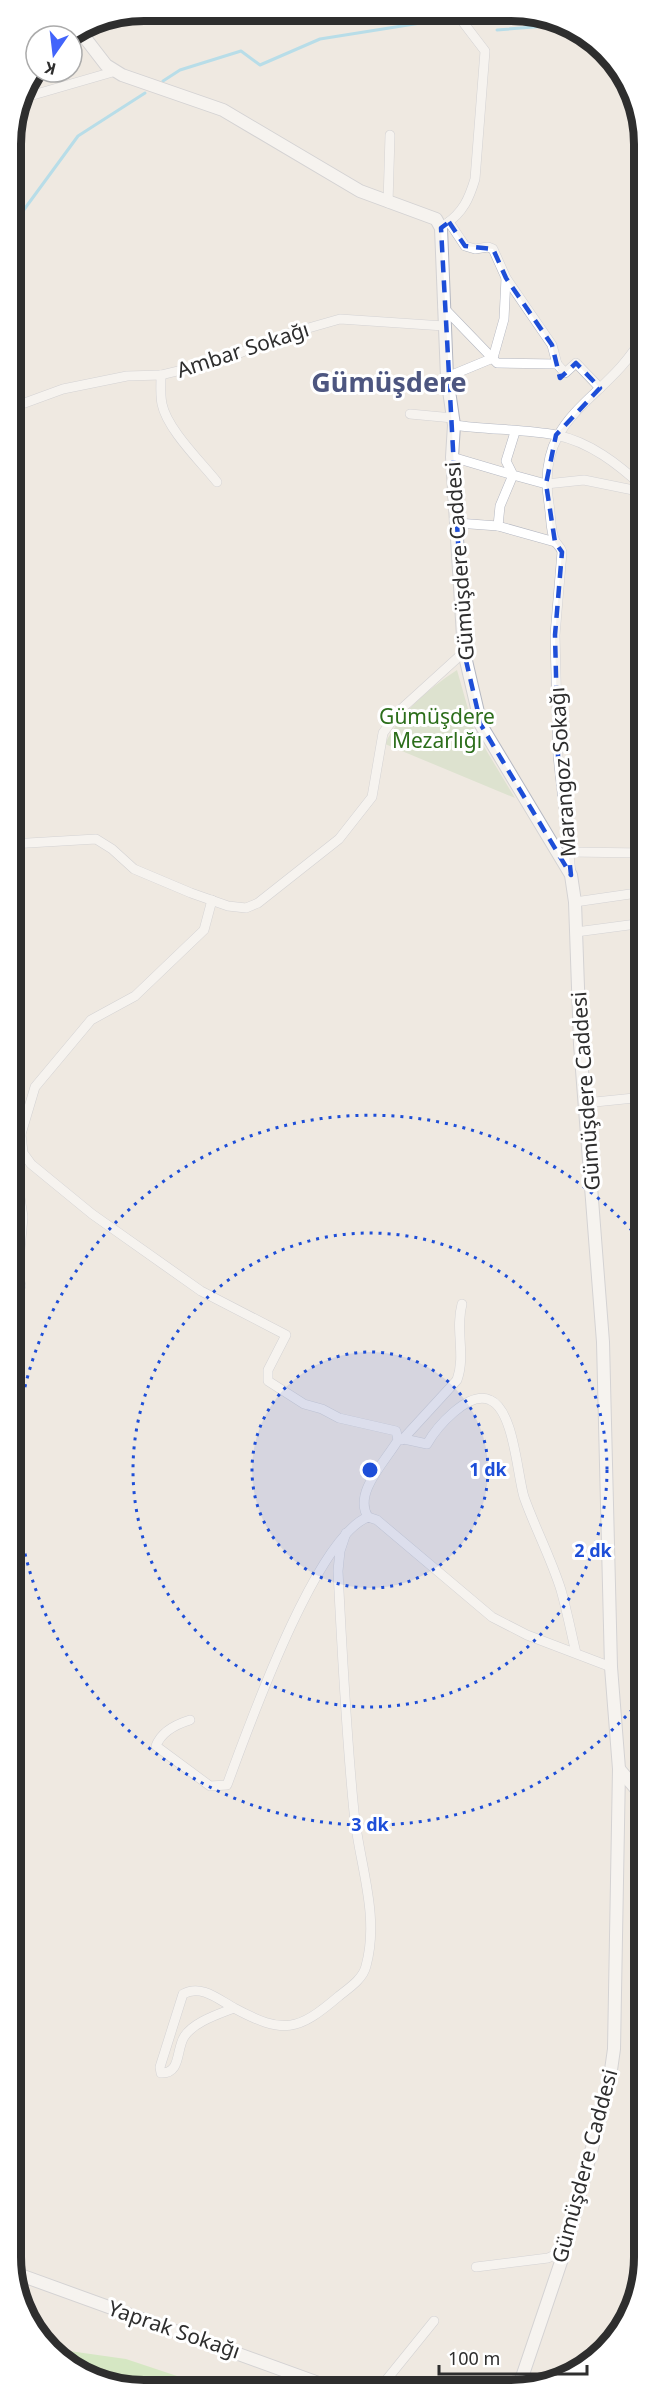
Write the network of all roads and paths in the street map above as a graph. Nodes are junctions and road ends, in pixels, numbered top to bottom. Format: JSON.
{"nodes":[{"id":1,"x":462,"y":21,"type":"edge"},
{"id":2,"x":84,"y":37,"type":"edge"},
{"id":3,"x":116,"y":71,"type":"junction"},
{"id":4,"x":31,"y":95,"type":"edge"},
{"id":5,"x":390,"y":135,"type":"dead end"},
{"id":6,"x":388,"y":203,"type":"junction"},
{"id":7,"x":445,"y":225,"type":"junction"},
{"id":8,"x":506,"y":278,"type":"junction"},
{"id":9,"x":443,"y":307,"type":"junction"},
{"id":10,"x":444,"y":326,"type":"junction"},
{"id":11,"x":634,"y":347,"type":"edge"},
{"id":12,"x":493,"y":358,"type":"junction"},
{"id":13,"x":557,"y":364,"type":"junction"},
{"id":14,"x":161,"y":375,"type":"junction"},
{"id":15,"x":447,"y":377,"type":"junction"},
{"id":16,"x":600,"y":388,"type":"junction"},
{"id":17,"x":21,"y":404,"type":"edge"},
{"id":18,"x":410,"y":414,"type":"dead end"},
{"id":19,"x":454,"y":422,"type":"junction"},
{"id":20,"x":515,"y":432,"type":"junction"},
{"id":21,"x":556,"y":435,"type":"junction"},
{"id":22,"x":452,"y":457,"type":"junction"},
{"id":23,"x":513,"y":475,"type":"junction"},
{"id":24,"x":634,"y":479,"type":"edge"},
{"id":25,"x":217,"y":482,"type":"dead end"},
{"id":26,"x":546,"y":483,"type":"junction"},
{"id":27,"x":634,"y":490,"type":"edge"},
{"id":28,"x":457,"y":523,"type":"junction"},
{"id":29,"x":498,"y":526,"type":"junction"},
{"id":30,"x":555,"y":542,"type":"junction"},
{"id":31,"x":464,"y":652,"type":"junction"},
{"id":32,"x":21,"y":843,"type":"edge"},
{"id":33,"x":569,"y":852,"type":"junction"},
{"id":34,"x":634,"y":853,"type":"edge"},
{"id":35,"x":571,"y":876,"type":"junction"},
{"id":36,"x":634,"y":893,"type":"edge"},
{"id":37,"x":212,"y":900,"type":"junction"},
{"id":38,"x":575,"y":902,"type":"junction"},
{"id":39,"x":634,"y":924,"type":"edge"},
{"id":40,"x":576,"y":932,"type":"junction"},
{"id":41,"x":634,"y":1098,"type":"edge"},
{"id":42,"x":585,"y":1103,"type":"junction"},
{"id":43,"x":21,"y":1134,"type":"joint"},
{"id":44,"x":21,"y":1204,"type":"edge"},
{"id":45,"x":21,"y":1239,"type":"edge"},
{"id":46,"x":462,"y":1304,"type":"dead end"},
{"id":47,"x":401,"y":1440,"type":"junction"},
{"id":48,"x":368,"y":1517,"type":"junction"},
{"id":49,"x":346,"y":1533,"type":"junction"},
{"id":50,"x":576,"y":1653,"type":"junction"},
{"id":51,"x":611,"y":1667,"type":"junction"},
{"id":52,"x":190,"y":1720,"type":"dead end"},
{"id":53,"x":619,"y":1769,"type":"junction"},
{"id":54,"x":634,"y":1786,"type":"edge"},
{"id":55,"x":234,"y":2008,"type":"junction"},
{"id":56,"x":565,"y":2250,"type":"junction"},
{"id":57,"x":476,"y":2267,"type":"dead end"},
{"id":58,"x":23,"y":2276,"type":"edge"},
{"id":59,"x":434,"y":2321,"type":"dead end"},
{"id":60,"x":521,"y":2379,"type":"edge"},
{"id":61,"x":310,"y":2380,"type":"edge"},
{"id":62,"x":386,"y":2380,"type":"edge"}],
"edges":[{"from":1,"to":7,"type":"street"},
{"from":2,"to":3,"type":"street"},
{"from":3,"to":4,"type":"street"},
{"from":3,"to":6,"type":"street"},
{"from":5,"to":6,"type":"street"},
{"from":6,"to":7,"type":"street"},
{"from":7,"to":8,"type":"street"},
{"from":7,"to":9,"type":"street","name":"Gümüşdere Caddesi"},
{"from":8,"to":12,"type":"street"},
{"from":8,"to":13,"type":"street"},
{"from":9,"to":10,"type":"street","name":"Gümüşdere Caddesi"},
{"from":9,"to":12,"type":"street"},
{"from":10,"to":14,"type":"street","name":"Ambar Sokağı"},
{"from":10,"to":15,"type":"street","name":"Gümüşdere Caddesi"},
{"from":11,"to":16,"type":"street"},
{"from":12,"to":13,"type":"street"},
{"from":12,"to":15,"type":"street"},
{"from":13,"to":16,"type":"street"},
{"from":14,"to":17,"type":"street","name":"Ambar Sokağı"},
{"from":14,"to":25,"type":"street"},
{"from":15,"to":19,"type":"street","name":"Gümüşdere Caddesi"},
{"from":16,"to":21,"type":"street"},
{"from":18,"to":19,"type":"street"},
{"from":19,"to":20,"type":"street"},
{"from":19,"to":22,"type":"street","name":"Gümüşdere Caddesi"},
{"from":20,"to":21,"type":"street"},
{"from":20,"to":23,"type":"street"},
{"from":21,"to":24,"type":"street"},
{"from":21,"to":26,"type":"street"},
{"from":22,"to":23,"type":"street"},
{"from":22,"to":28,"type":"street","name":"Gümüşdere Caddesi"},
{"from":23,"to":26,"type":"street"},
{"from":23,"to":29,"type":"street"},
{"from":26,"to":27,"type":"street"},
{"from":26,"to":30,"type":"street","name":"Marangoz Sokağı"},
{"from":28,"to":29,"type":"street"},
{"from":28,"to":31,"type":"street","name":"Gümüşdere Caddesi"},
{"from":29,"to":30,"type":"street"},
{"from":30,"to":33,"type":"street","name":"Marangoz Sokağı"},
{"from":31,"to":35,"type":"street","name":"Gümüşdere Caddesi"},
{"from":31,"to":37,"type":"street"},
{"from":32,"to":37,"type":"street"},
{"from":33,"to":34,"type":"street"},
{"from":33,"to":35,"type":"street","name":"Marangoz Sokağı"},
{"from":35,"to":38,"type":"street","name":"Gümüşdere Caddesi"},
{"from":36,"to":38,"type":"street"},
{"from":37,"to":43,"type":"street"},
{"from":38,"to":40,"type":"street","name":"Gümüşdere Caddesi"},
{"from":39,"to":40,"type":"street"},
{"from":40,"to":42,"type":"street","name":"Gümüşdere Caddesi"},
{"from":41,"to":42,"type":"street"},
{"from":42,"to":51,"type":"street","name":"Gümüşdere Caddesi"},
{"from":43,"to":47,"type":"street"},
{"from":44,"to":45,"type":"street"},
{"from":46,"to":47,"type":"street"},
{"from":47,"to":48,"type":"street"},
{"from":47,"to":50,"type":"street"},
{"from":48,"to":49,"type":"street"},
{"from":48,"to":50,"type":"street"},
{"from":49,"to":52,"type":"street"},
{"from":49,"to":55,"type":"street"},
{"from":50,"to":51,"type":"street"},
{"from":51,"to":53,"type":"street","name":"Gümüşdere Caddesi"},
{"from":53,"to":54,"type":"street"},
{"from":53,"to":56,"type":"street","name":"Gümüşdere Caddesi"},
{"from":55,"to":55,"type":"street"},
{"from":56,"to":57,"type":"street"},
{"from":56,"to":60,"type":"street","name":"Gümüşdere Caddesi"},
{"from":58,"to":61,"type":"street","name":"Yaprak Sokağı"},
{"from":59,"to":62,"type":"street"}]}
